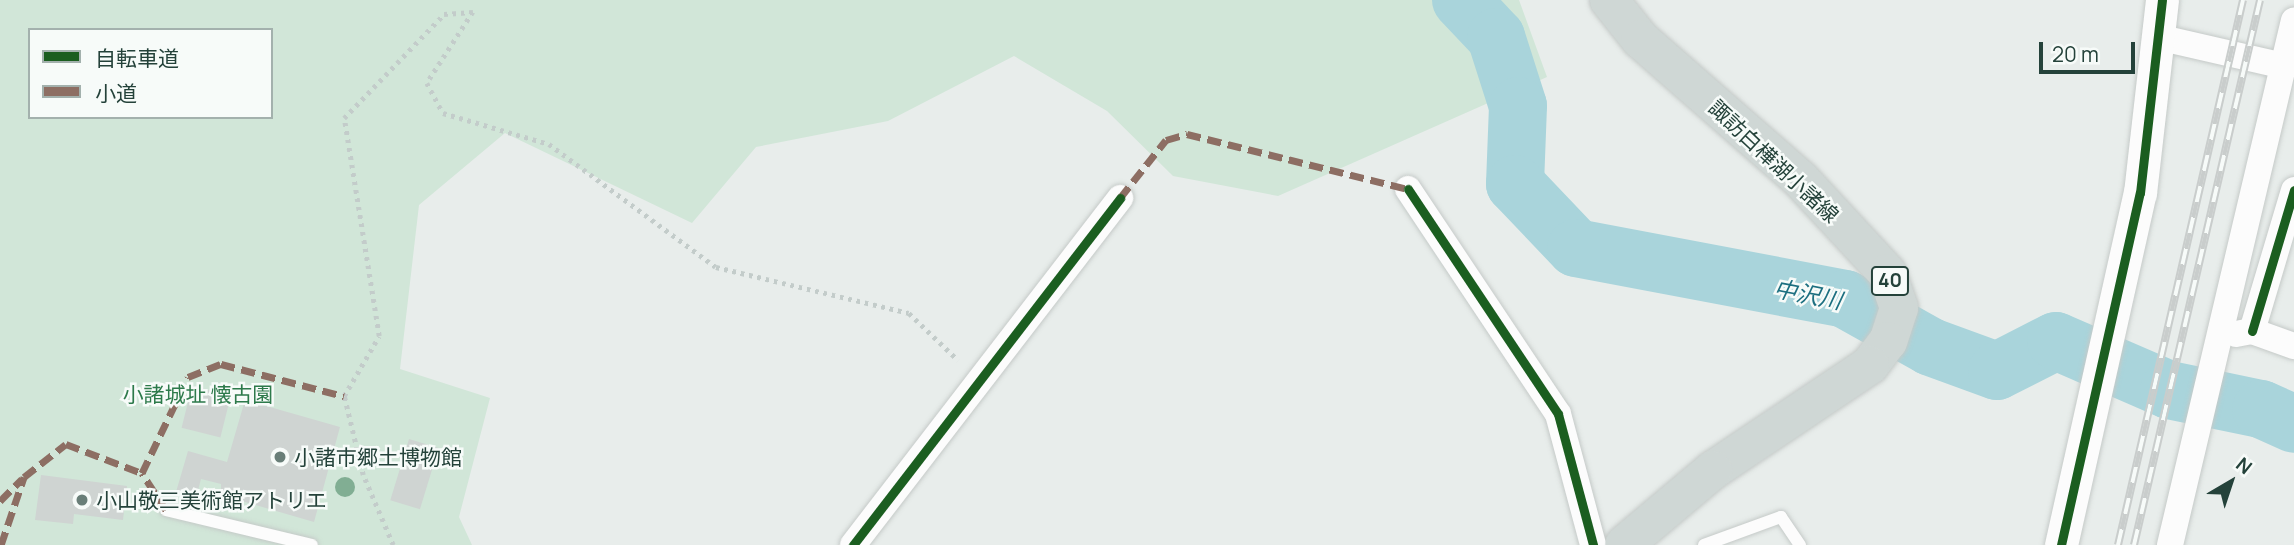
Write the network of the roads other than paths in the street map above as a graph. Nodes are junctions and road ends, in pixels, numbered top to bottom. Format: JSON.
{"nodes":[{"id":1,"x":1609,"y":0,"type":"edge"},
{"id":2,"x":2162,"y":0,"type":"edge"},
{"id":3,"x":2294,"y":20,"type":"edge"},
{"id":4,"x":2162,"y":38,"type":"junction"},
{"id":5,"x":2284,"y":66,"type":"junction"},
{"id":6,"x":1408,"y":189,"type":"dead end"},
{"id":7,"x":2294,"y":190,"type":"edge"},
{"id":8,"x":1120,"y":198,"type":"dead end"},
{"id":9,"x":2252,"y":331,"type":"junction"},
{"id":10,"x":2220,"y":336,"type":"junction"},
{"id":11,"x":2294,"y":346,"type":"edge"},
{"id":12,"x":166,"y":510,"type":"dead end"},
{"id":13,"x":312,"y":545,"type":"edge"},
{"id":14,"x":853,"y":545,"type":"edge"},
{"id":15,"x":1593,"y":545,"type":"edge"},
{"id":16,"x":1623,"y":545,"type":"edge"},
{"id":17,"x":1704,"y":545,"type":"edge"},
{"id":18,"x":1800,"y":545,"type":"edge"},
{"id":19,"x":2061,"y":545,"type":"edge"},
{"id":20,"x":2170,"y":545,"type":"edge"}],
"edges":[{"from":1,"to":16,"type":"main road","name":"諏訪白樺湖小諸線","number":"40"},
{"from":2,"to":4,"type":"street"},
{"from":3,"to":5,"type":"street"},
{"from":4,"to":5,"type":"street"},
{"from":4,"to":19,"type":"street"},
{"from":5,"to":10,"type":"street"},
{"from":6,"to":15,"type":"street"},
{"from":7,"to":9,"type":"street"},
{"from":8,"to":14,"type":"street"},
{"from":9,"to":10,"type":"street"},
{"from":9,"to":11,"type":"street"},
{"from":10,"to":20,"type":"street"},
{"from":12,"to":13,"type":"lane"},
{"from":17,"to":18,"type":"lane"}]}
